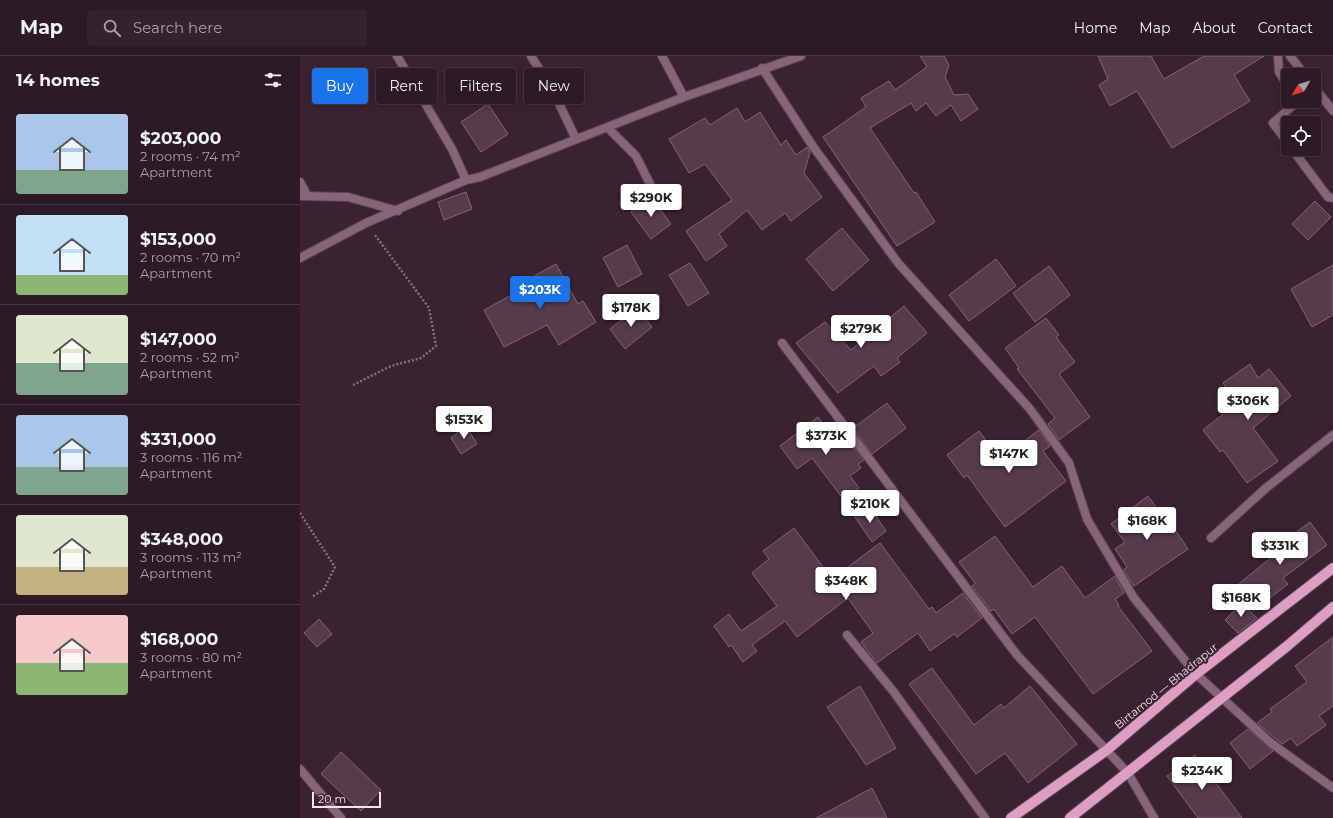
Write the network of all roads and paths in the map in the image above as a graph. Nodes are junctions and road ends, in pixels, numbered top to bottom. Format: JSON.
{"nodes":[{"id":1,"x":397,"y":56,"type":"edge"},
{"id":2,"x":531,"y":56,"type":"edge"},
{"id":3,"x":662,"y":56,"type":"edge"},
{"id":4,"x":801,"y":56,"type":"edge"},
{"id":5,"x":1278,"y":56,"type":"edge"},
{"id":6,"x":1290,"y":56,"type":"edge"},
{"id":7,"x":762,"y":68,"type":"junction"},
{"id":8,"x":1299,"y":68,"type":"edge"},
{"id":9,"x":1281,"y":75,"type":"edge"},
{"id":10,"x":1321,"y":96,"type":"edge"},
{"id":11,"x":684,"y":97,"type":"junction"},
{"id":12,"x":1290,"y":108,"type":"edge"},
{"id":13,"x":1333,"y":111,"type":"edge"},
{"id":14,"x":608,"y":128,"type":"junction"},
{"id":15,"x":1281,"y":134,"type":"edge"},
{"id":16,"x":576,"y":139,"type":"junction"},
{"id":17,"x":1297,"y":156,"type":"edge"},
{"id":18,"x":466,"y":180,"type":"junction"},
{"id":19,"x":300,"y":182,"type":"edge"},
{"id":20,"x":655,"y":194,"type":"dead end"},
{"id":21,"x":303,"y":195,"type":"edge"},
{"id":22,"x":1333,"y":198,"type":"edge"},
{"id":23,"x":398,"y":211,"type":"junction"},
{"id":24,"x":366,"y":223,"type":"junction"},
{"id":25,"x":300,"y":258,"type":"edge"},
{"id":26,"x":782,"y":343,"type":"dead end"},
{"id":27,"x":353,"y":385,"type":"dead end"},
{"id":28,"x":1333,"y":435,"type":"edge"},
{"id":29,"x":300,"y":513,"type":"edge"},
{"id":30,"x":1211,"y":538,"type":"dead end"},
{"id":31,"x":1333,"y":568,"type":"edge"},
{"id":32,"x":312,"y":597,"type":"dead end"},
{"id":33,"x":1333,"y":607,"type":"edge"},
{"id":34,"x":847,"y":634,"type":"dead end"},
{"id":35,"x":1196,"y":674,"type":"junction"},
{"id":36,"x":1221,"y":696,"type":"junction"},
{"id":37,"x":1107,"y":750,"type":"junction"},
{"id":38,"x":300,"y":769,"type":"edge"},
{"id":39,"x":1128,"y":774,"type":"junction"},
{"id":40,"x":1333,"y":788,"type":"edge"},
{"id":41,"x":341,"y":818,"type":"edge"},
{"id":42,"x":985,"y":818,"type":"edge"},
{"id":43,"x":1011,"y":818,"type":"edge"},
{"id":44,"x":1070,"y":818,"type":"edge"},
{"id":45,"x":1154,"y":818,"type":"edge"}],
"edges":[{"from":1,"to":18,"type":"street"},
{"from":2,"to":16,"type":"street"},
{"from":3,"to":11,"type":"street"},
{"from":4,"to":7,"type":"street"},
{"from":5,"to":9,"type":"street"},
{"from":6,"to":8,"type":"street"},
{"from":7,"to":11,"type":"street"},
{"from":7,"to":35,"type":"street"},
{"from":10,"to":13,"type":"street"},
{"from":11,"to":14,"type":"street"},
{"from":12,"to":15,"type":"street"},
{"from":14,"to":16,"type":"street"},
{"from":14,"to":20,"type":"street"},
{"from":16,"to":18,"type":"street"},
{"from":17,"to":22,"type":"street"},
{"from":18,"to":23,"type":"street"},
{"from":19,"to":21,"type":"street"},
{"from":21,"to":23,"type":"street"},
{"from":23,"to":24,"type":"street"},
{"from":24,"to":25,"type":"street"},
{"from":24,"to":27,"type":"path"},
{"from":26,"to":37,"type":"street"},
{"from":28,"to":30,"type":"street"},
{"from":29,"to":32,"type":"path"},
{"from":31,"to":35,"type":"main road","name":"Birtamod — Bhadrapur"},
{"from":33,"to":36,"type":"main road"},
{"from":34,"to":42,"type":"street"},
{"from":35,"to":36,"type":"street"},
{"from":35,"to":37,"type":"main road","name":"Birtamod — Bhadrapur"},
{"from":36,"to":39,"type":"main road"},
{"from":36,"to":40,"type":"street"},
{"from":37,"to":39,"type":"street"},
{"from":37,"to":43,"type":"main road","name":"Birtamod — Bhadrapur"},
{"from":38,"to":41,"type":"street"},
{"from":39,"to":44,"type":"main road"},
{"from":39,"to":45,"type":"street"}]}
